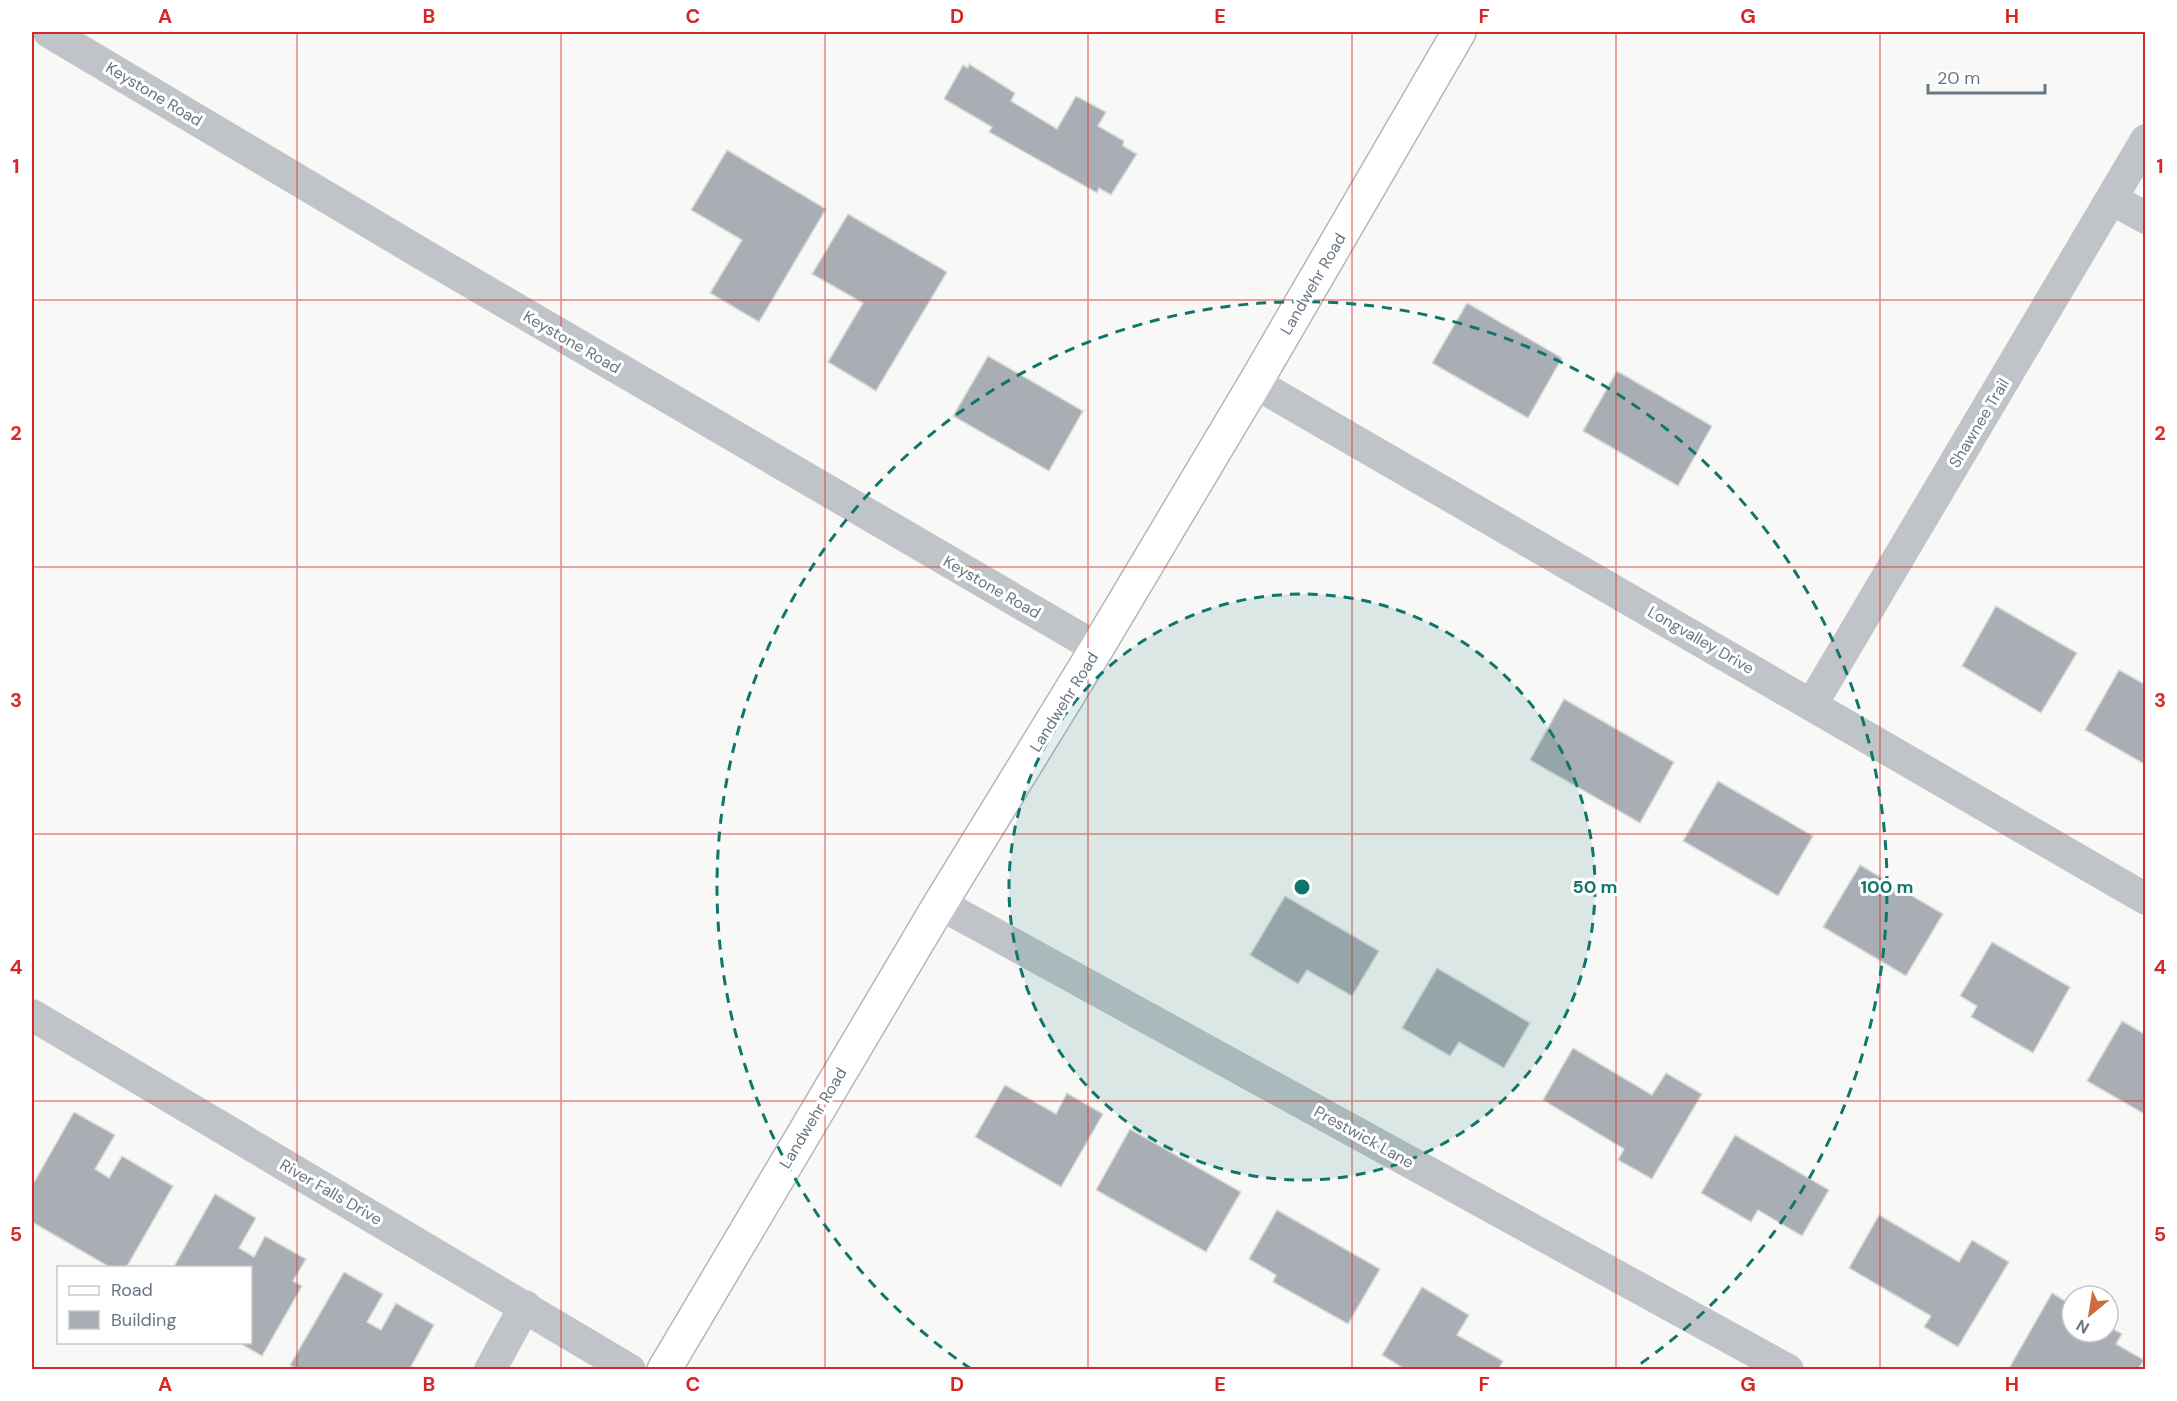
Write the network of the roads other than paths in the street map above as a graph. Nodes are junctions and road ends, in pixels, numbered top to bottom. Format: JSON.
{"nodes":[{"id":1,"x":49,"y":32,"type":"edge"},
{"id":2,"x":1459,"y":32,"type":"edge"},
{"id":3,"x":88,"y":41,"type":"edge"},
{"id":4,"x":2145,"y":140,"type":"edge"},
{"id":5,"x":2112,"y":199,"type":"junction"},
{"id":6,"x":2145,"y":219,"type":"edge"},
{"id":7,"x":1256,"y":383,"type":"junction"},
{"id":8,"x":1097,"y":648,"type":"junction"},
{"id":9,"x":1812,"y":704,"type":"junction"},
{"id":10,"x":2145,"y":899,"type":"edge"},
{"id":11,"x":940,"y":904,"type":"junction"},
{"id":12,"x":32,"y":1015,"type":"edge"},
{"id":13,"x":525,"y":1306,"type":"junction"},
{"id":14,"x":490,"y":1370,"type":"edge"},
{"id":15,"x":630,"y":1370,"type":"edge"},
{"id":16,"x":664,"y":1370,"type":"edge"},
{"id":17,"x":1788,"y":1370,"type":"edge"}],
"edges":[{"from":1,"to":3,"type":"street","name":"Keystone Road"},
{"from":2,"to":7,"type":"main road","name":"Landwehr Road"},
{"from":3,"to":8,"type":"street","name":"Keystone Road"},
{"from":4,"to":5,"type":"street","name":"Shawnee Trail"},
{"from":5,"to":6,"type":"street"},
{"from":5,"to":9,"type":"street","name":"Shawnee Trail"},
{"from":7,"to":8,"type":"main road","name":"Landwehr Road"},
{"from":7,"to":9,"type":"street","name":"Longvalley Drive"},
{"from":8,"to":11,"type":"main road","name":"Landwehr Road"},
{"from":9,"to":10,"type":"street","name":"Longvalley Drive"},
{"from":11,"to":16,"type":"main road","name":"Landwehr Road"},
{"from":11,"to":17,"type":"street","name":"Prestwick Lane"},
{"from":12,"to":13,"type":"street","name":"River Falls Drive"},
{"from":13,"to":14,"type":"street"},
{"from":13,"to":15,"type":"street","name":"River Falls Drive"}]}
